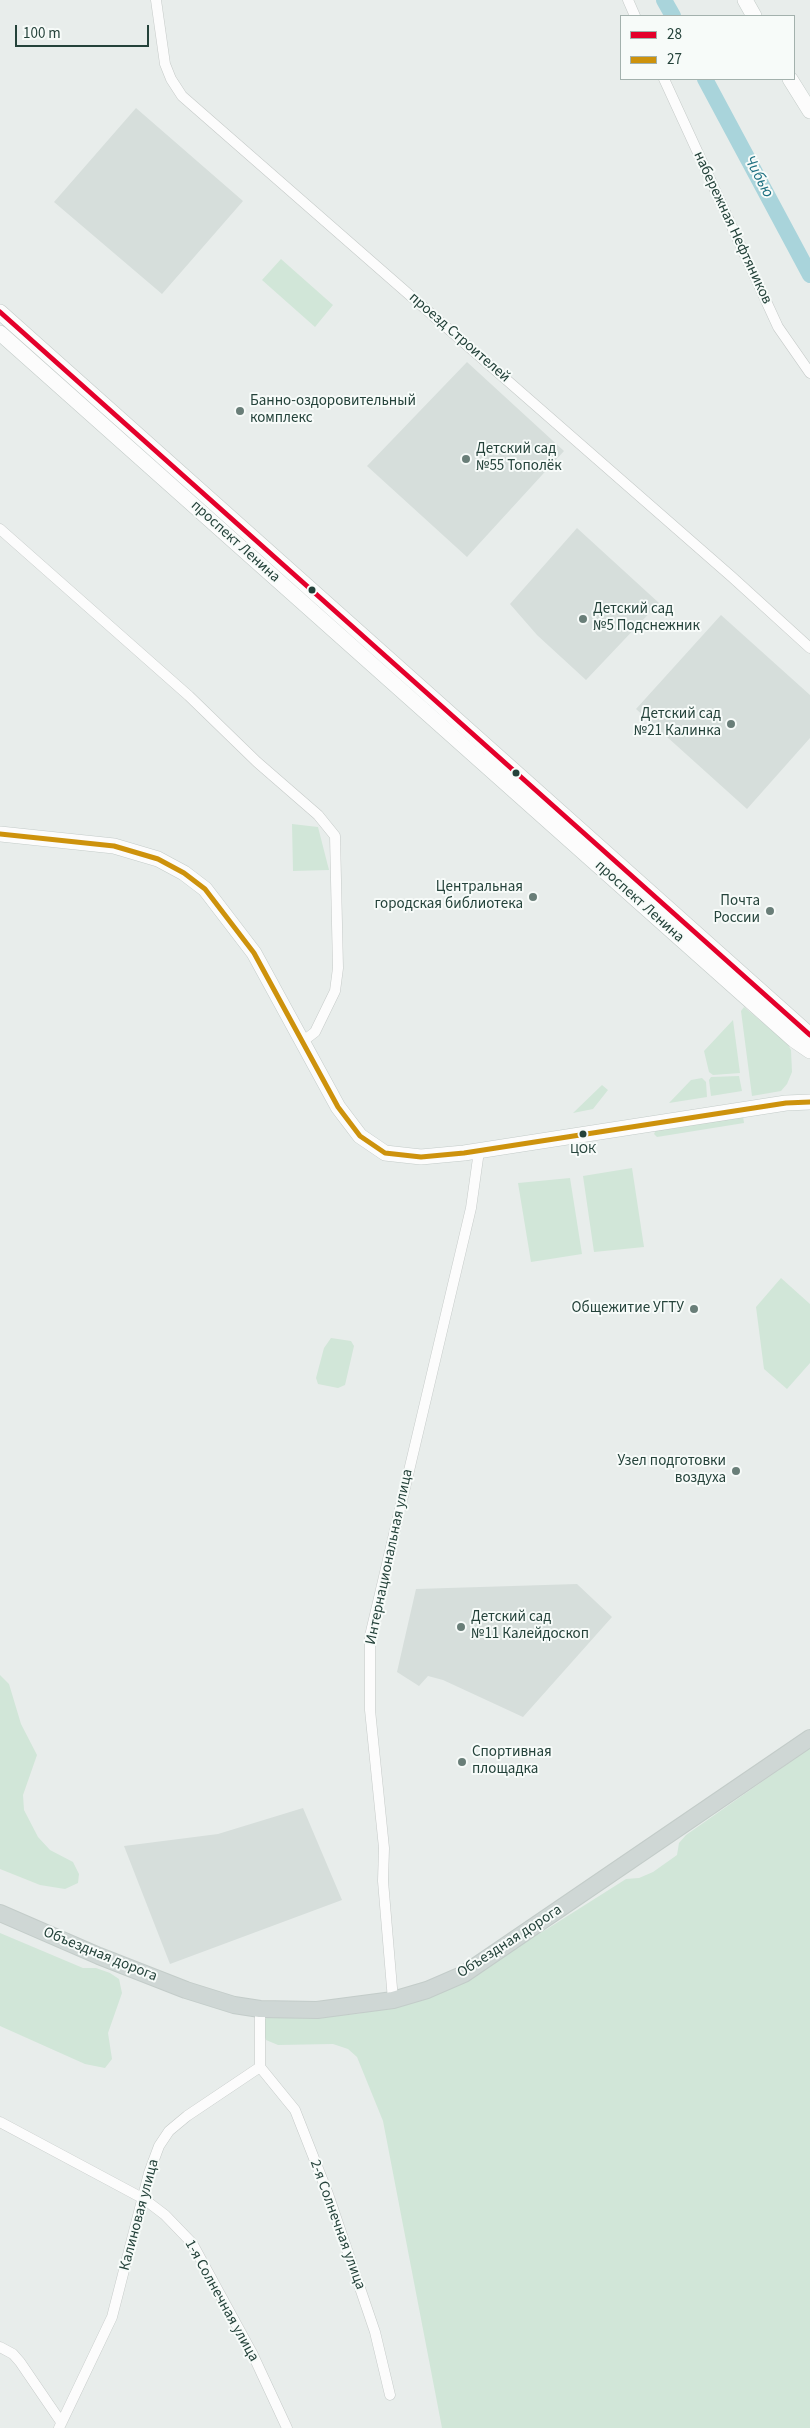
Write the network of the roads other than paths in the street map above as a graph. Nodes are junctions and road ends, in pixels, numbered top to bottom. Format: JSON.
{"nodes":[{"id":1,"x":156,"y":0,"type":"edge"},
{"id":2,"x":628,"y":0,"type":"edge"},
{"id":3,"x":745,"y":0,"type":"edge"},
{"id":4,"x":635,"y":15,"type":"edge"},
{"id":5,"x":753,"y":15,"type":"edge"},
{"id":6,"x":664,"y":80,"type":"edge"},
{"id":7,"x":791,"y":80,"type":"edge"},
{"id":8,"x":810,"y":112,"type":"edge"},
{"id":9,"x":0,"y":312,"type":"edge"},
{"id":10,"x":0,"y":333,"type":"edge"},
{"id":11,"x":810,"y":372,"type":"edge"},
{"id":12,"x":0,"y":529,"type":"edge"},
{"id":13,"x":810,"y":648,"type":"edge"},
{"id":14,"x":480,"y":739,"type":"junction"},
{"id":15,"x":469,"y":751,"type":"junction"},
{"id":16,"x":0,"y":834,"type":"edge"},
{"id":17,"x":810,"y":1035,"type":"edge"},
{"id":18,"x":302,"y":1042,"type":"junction"},
{"id":19,"x":810,"y":1051,"type":"edge"},
{"id":20,"x":810,"y":1089,"type":"edge"},
{"id":21,"x":810,"y":1102,"type":"edge"},
{"id":22,"x":786,"y":1103,"type":"junction"},
{"id":23,"x":479,"y":1151,"type":"junction"},
{"id":24,"x":810,"y":1738,"type":"edge"},
{"id":25,"x":0,"y":1913,"type":"edge"},
{"id":26,"x":393,"y":2000,"type":"junction"},
{"id":27,"x":260,"y":2009,"type":"junction"},
{"id":28,"x":260,"y":2067,"type":"junction"},
{"id":29,"x":0,"y":2122,"type":"edge"},
{"id":30,"x":144,"y":2199,"type":"junction"},
{"id":31,"x":0,"y":2347,"type":"edge"},
{"id":32,"x":390,"y":2395,"type":"dead end"},
{"id":33,"x":60,"y":2425,"type":"edge"},
{"id":34,"x":287,"y":2428,"type":"edge"}],
"edges":[{"from":1,"to":13,"type":"street","name":"проезд Строителей"},
{"from":2,"to":4,"type":"street"},
{"from":3,"to":5,"type":"main road"},
{"from":6,"to":11,"type":"street","name":"набережная Нефтяников"},
{"from":7,"to":8,"type":"main road"},
{"from":9,"to":14,"type":"main road","name":"проспект Ленина"},
{"from":10,"to":15,"type":"main road","name":"проспект Ленина"},
{"from":12,"to":18,"type":"street"},
{"from":14,"to":15,"type":"main road"},
{"from":14,"to":17,"type":"main road","name":"проспект Ленина"},
{"from":15,"to":19,"type":"main road","name":"проспект Ленина"},
{"from":16,"to":18,"type":"main road"},
{"from":18,"to":23,"type":"main road"},
{"from":20,"to":22,"type":"main road"},
{"from":21,"to":22,"type":"main road"},
{"from":22,"to":23,"type":"main road"},
{"from":23,"to":26,"type":"street","name":"Интернациональная улица"},
{"from":24,"to":26,"type":"main road","name":"Объездная дорога"},
{"from":25,"to":27,"type":"main road","name":"Объездная дорога"},
{"from":26,"to":27,"type":"main road","name":"Объездная дорога"},
{"from":27,"to":28,"type":"street"},
{"from":28,"to":30,"type":"street","name":"Калиновая улица"},
{"from":28,"to":32,"type":"street","name":"2-я Солнечная улица"},
{"from":29,"to":30,"type":"street","name":"1-я Солнечная улица"},
{"from":30,"to":33,"type":"street","name":"Калиновая улица"},
{"from":30,"to":34,"type":"street","name":"1-я Солнечная улица"},
{"from":31,"to":33,"type":"street"}]}
